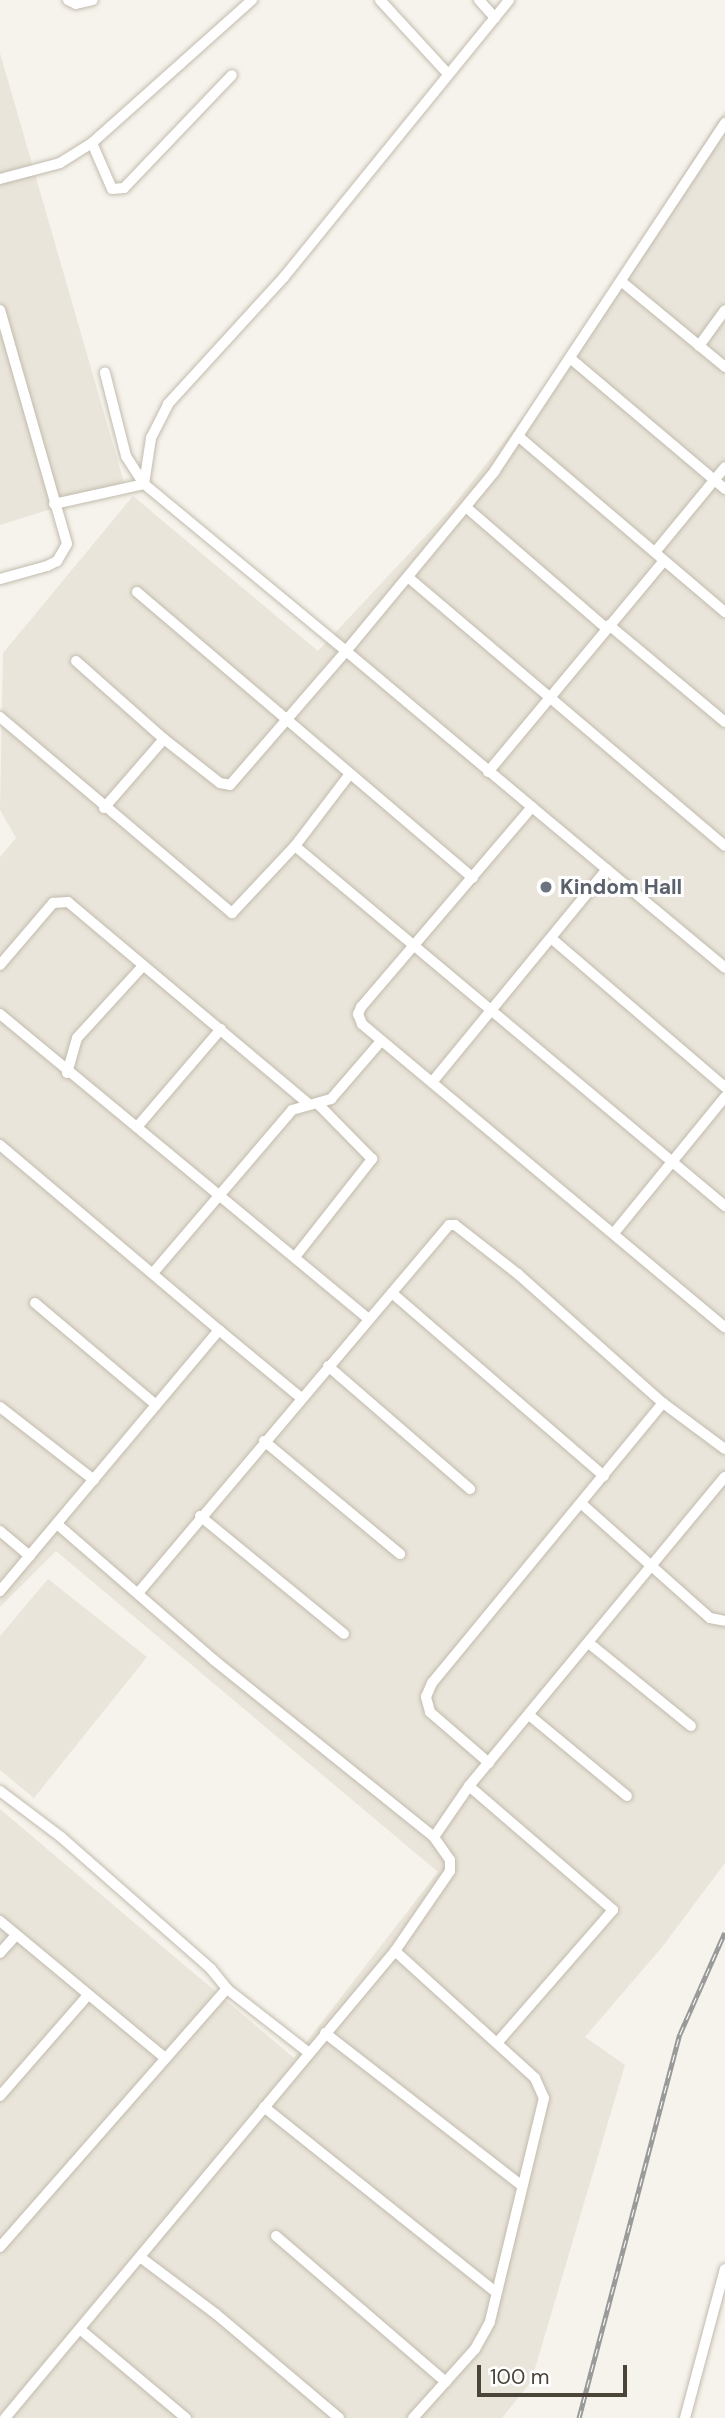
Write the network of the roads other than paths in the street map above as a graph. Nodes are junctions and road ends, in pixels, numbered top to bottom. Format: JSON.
{"nodes":[{"id":1,"x":68,"y":0,"type":"edge"},
{"id":2,"x":93,"y":0,"type":"edge"},
{"id":3,"x":252,"y":0,"type":"edge"},
{"id":4,"x":380,"y":0,"type":"edge"},
{"id":5,"x":479,"y":0,"type":"edge"},
{"id":6,"x":509,"y":0,"type":"edge"},
{"id":7,"x":495,"y":18,"type":"junction"},
{"id":8,"x":447,"y":74,"type":"junction"},
{"id":9,"x":232,"y":75,"type":"dead end"},
{"id":10,"x":725,"y":123,"type":"edge"},
{"id":11,"x":93,"y":143,"type":"junction"},
{"id":12,"x":0,"y":179,"type":"edge"},
{"id":13,"x":622,"y":282,"type":"junction"},
{"id":14,"x":0,"y":310,"type":"edge"},
{"id":15,"x":725,"y":310,"type":"edge"},
{"id":16,"x":699,"y":346,"type":"junction"},
{"id":17,"x":570,"y":358,"type":"junction"},
{"id":18,"x":725,"y":367,"type":"edge"},
{"id":19,"x":105,"y":373,"type":"dead end"},
{"id":20,"x":518,"y":436,"type":"junction"},
{"id":21,"x":725,"y":467,"type":"edge"},
{"id":22,"x":714,"y":480,"type":"junction"},
{"id":23,"x":144,"y":484,"type":"junction"},
{"id":24,"x":725,"y":489,"type":"edge"},
{"id":25,"x":54,"y":504,"type":"junction"},
{"id":26,"x":467,"y":508,"type":"junction"},
{"id":27,"x":654,"y":552,"type":"junction"},
{"id":28,"x":664,"y":561,"type":"junction"},
{"id":29,"x":409,"y":578,"type":"junction"},
{"id":30,"x":0,"y":579,"type":"edge"},
{"id":31,"x":137,"y":592,"type":"dead end"},
{"id":32,"x":725,"y":612,"type":"edge"},
{"id":33,"x":608,"y":627,"type":"junction"},
{"id":34,"x":346,"y":651,"type":"junction"},
{"id":35,"x":76,"y":661,"type":"dead end"},
{"id":36,"x":550,"y":700,"type":"junction"},
{"id":37,"x":0,"y":717,"type":"edge"},
{"id":38,"x":288,"y":720,"type":"junction"},
{"id":39,"x":725,"y":722,"type":"edge"},
{"id":40,"x":164,"y":738,"type":"junction"},
{"id":41,"x":488,"y":772,"type":"junction"},
{"id":42,"x":349,"y":775,"type":"junction"},
{"id":43,"x":531,"y":807,"type":"junction"},
{"id":44,"x":104,"y":808,"type":"junction"},
{"id":45,"x":295,"y":846,"type":"junction"},
{"id":46,"x":725,"y":846,"type":"edge"},
{"id":47,"x":607,"y":869,"type":"junction"},
{"id":48,"x":473,"y":878,"type":"junction"},
{"id":49,"x":551,"y":939,"type":"junction"},
{"id":50,"x":414,"y":945,"type":"junction"},
{"id":51,"x":0,"y":965,"type":"edge"},
{"id":52,"x":143,"y":966,"type":"junction"},
{"id":53,"x":725,"y":968,"type":"edge"},
{"id":54,"x":491,"y":1010,"type":"junction"},
{"id":55,"x":0,"y":1014,"type":"edge"},
{"id":56,"x":220,"y":1029,"type":"junction"},
{"id":57,"x":381,"y":1041,"type":"junction"},
{"id":58,"x":67,"y":1073,"type":"junction"},
{"id":59,"x":433,"y":1081,"type":"junction"},
{"id":60,"x":725,"y":1087,"type":"edge"},
{"id":61,"x":725,"y":1097,"type":"edge"},
{"id":62,"x":313,"y":1104,"type":"junction"},
{"id":63,"x":137,"y":1127,"type":"junction"},
{"id":64,"x":0,"y":1145,"type":"edge"},
{"id":65,"x":671,"y":1161,"type":"junction"},
{"id":66,"x":218,"y":1196,"type":"junction"},
{"id":67,"x":725,"y":1206,"type":"edge"},
{"id":68,"x":614,"y":1233,"type":"junction"},
{"id":69,"x":295,"y":1257,"type":"junction"},
{"id":70,"x":153,"y":1273,"type":"junction"},
{"id":71,"x":392,"y":1293,"type":"junction"},
{"id":72,"x":35,"y":1303,"type":"dead end"},
{"id":73,"x":367,"y":1318,"type":"junction"},
{"id":74,"x":725,"y":1327,"type":"edge"},
{"id":75,"x":219,"y":1329,"type":"junction"},
{"id":76,"x":328,"y":1366,"type":"junction"},
{"id":77,"x":300,"y":1397,"type":"junction"},
{"id":78,"x":663,"y":1403,"type":"junction"},
{"id":79,"x":156,"y":1405,"type":"junction"},
{"id":80,"x":0,"y":1406,"type":"edge"},
{"id":81,"x":264,"y":1441,"type":"junction"},
{"id":82,"x":725,"y":1449,"type":"edge"},
{"id":83,"x":604,"y":1476,"type":"junction"},
{"id":84,"x":725,"y":1476,"type":"edge"},
{"id":85,"x":94,"y":1480,"type":"junction"},
{"id":86,"x":470,"y":1489,"type":"dead end"},
{"id":87,"x":583,"y":1505,"type":"junction"},
{"id":88,"x":200,"y":1516,"type":"junction"},
{"id":89,"x":57,"y":1524,"type":"junction"},
{"id":90,"x":0,"y":1531,"type":"edge"},
{"id":91,"x":400,"y":1554,"type":"dead end"},
{"id":92,"x":30,"y":1556,"type":"junction"},
{"id":93,"x":652,"y":1566,"type":"junction"},
{"id":94,"x":0,"y":1591,"type":"edge"},
{"id":95,"x":139,"y":1592,"type":"junction"},
{"id":96,"x":725,"y":1621,"type":"edge"},
{"id":97,"x":344,"y":1634,"type":"dead end"},
{"id":98,"x":590,"y":1644,"type":"junction"},
{"id":99,"x":530,"y":1715,"type":"junction"},
{"id":100,"x":691,"y":1726,"type":"dead end"},
{"id":101,"x":489,"y":1763,"type":"junction"},
{"id":102,"x":469,"y":1786,"type":"junction"},
{"id":103,"x":0,"y":1792,"type":"edge"},
{"id":104,"x":627,"y":1796,"type":"dead end"},
{"id":105,"x":434,"y":1837,"type":"junction"},
{"id":106,"x":0,"y":1921,"type":"edge"},
{"id":107,"x":16,"y":1934,"type":"junction"},
{"id":108,"x":395,"y":1951,"type":"junction"},
{"id":109,"x":0,"y":1954,"type":"edge"},
{"id":110,"x":227,"y":1989,"type":"junction"},
{"id":111,"x":88,"y":1995,"type":"junction"},
{"id":112,"x":325,"y":2033,"type":"junction"},
{"id":113,"x":498,"y":2042,"type":"junction"},
{"id":114,"x":308,"y":2052,"type":"junction"},
{"id":115,"x":165,"y":2058,"type":"junction"},
{"id":116,"x":0,"y":2096,"type":"edge"},
{"id":117,"x":264,"y":2107,"type":"junction"},
{"id":118,"x":520,"y":2185,"type":"junction"},
{"id":119,"x":276,"y":2236,"type":"dead end"},
{"id":120,"x":0,"y":2247,"type":"edge"},
{"id":121,"x":140,"y":2258,"type":"junction"},
{"id":122,"x":725,"y":2269,"type":"edge"},
{"id":123,"x":496,"y":2292,"type":"junction"},
{"id":124,"x":81,"y":2330,"type":"junction"},
{"id":125,"x":446,"y":2382,"type":"junction"},
{"id":126,"x":5,"y":2418,"type":"edge"},
{"id":127,"x":187,"y":2418,"type":"edge"},
{"id":128,"x":339,"y":2418,"type":"edge"},
{"id":129,"x":413,"y":2418,"type":"edge"},
{"id":130,"x":685,"y":2418,"type":"edge"}],
"edges":[{"from":1,"to":2,"type":"street"},
{"from":3,"to":11,"type":"street"},
{"from":4,"to":8,"type":"street"},
{"from":5,"to":7,"type":"street"},
{"from":6,"to":7,"type":"street"},
{"from":7,"to":8,"type":"street"},
{"from":8,"to":23,"type":"street"},
{"from":9,"to":11,"type":"street"},
{"from":10,"to":13,"type":"street"},
{"from":11,"to":12,"type":"street"},
{"from":13,"to":16,"type":"street"},
{"from":13,"to":17,"type":"street"},
{"from":14,"to":25,"type":"street"},
{"from":15,"to":16,"type":"street"},
{"from":16,"to":18,"type":"street"},
{"from":17,"to":20,"type":"street"},
{"from":17,"to":22,"type":"street"},
{"from":19,"to":23,"type":"street"},
{"from":20,"to":26,"type":"street"},
{"from":20,"to":27,"type":"street"},
{"from":21,"to":22,"type":"street"},
{"from":22,"to":24,"type":"street"},
{"from":22,"to":27,"type":"street"},
{"from":23,"to":25,"type":"street"},
{"from":23,"to":34,"type":"street"},
{"from":25,"to":30,"type":"street"},
{"from":26,"to":29,"type":"street"},
{"from":26,"to":33,"type":"street"},
{"from":27,"to":28,"type":"street"},
{"from":28,"to":32,"type":"street"},
{"from":28,"to":33,"type":"street"},
{"from":29,"to":34,"type":"street"},
{"from":29,"to":36,"type":"street"},
{"from":31,"to":38,"type":"street"},
{"from":33,"to":36,"type":"street"},
{"from":33,"to":39,"type":"street"},
{"from":34,"to":38,"type":"street"},
{"from":34,"to":41,"type":"street"},
{"from":35,"to":40,"type":"street"},
{"from":36,"to":41,"type":"street"},
{"from":36,"to":46,"type":"street"},
{"from":37,"to":44,"type":"street"},
{"from":38,"to":40,"type":"street"},
{"from":38,"to":42,"type":"street"},
{"from":40,"to":44,"type":"street"},
{"from":41,"to":43,"type":"street"},
{"from":42,"to":45,"type":"street"},
{"from":42,"to":48,"type":"street"},
{"from":43,"to":47,"type":"street"},
{"from":43,"to":48,"type":"street"},
{"from":44,"to":45,"type":"street"},
{"from":45,"to":50,"type":"street"},
{"from":47,"to":49,"type":"street"},
{"from":47,"to":53,"type":"street"},
{"from":48,"to":50,"type":"street"},
{"from":49,"to":54,"type":"street"},
{"from":49,"to":60,"type":"street"},
{"from":50,"to":54,"type":"street"},
{"from":50,"to":57,"type":"street"},
{"from":51,"to":52,"type":"street"},
{"from":52,"to":56,"type":"street"},
{"from":52,"to":58,"type":"street"},
{"from":54,"to":59,"type":"street"},
{"from":54,"to":65,"type":"street"},
{"from":55,"to":58,"type":"street"},
{"from":56,"to":62,"type":"street"},
{"from":56,"to":63,"type":"street"},
{"from":57,"to":59,"type":"street"},
{"from":57,"to":62,"type":"street"},
{"from":58,"to":63,"type":"street"},
{"from":59,"to":68,"type":"street"},
{"from":61,"to":65,"type":"street"},
{"from":62,"to":66,"type":"street"},
{"from":62,"to":69,"type":"street"},
{"from":63,"to":66,"type":"street"},
{"from":64,"to":70,"type":"street"},
{"from":65,"to":67,"type":"street"},
{"from":65,"to":68,"type":"street"},
{"from":66,"to":69,"type":"street"},
{"from":66,"to":70,"type":"street"},
{"from":68,"to":74,"type":"street"},
{"from":69,"to":73,"type":"street"},
{"from":70,"to":75,"type":"street"},
{"from":71,"to":73,"type":"street"},
{"from":71,"to":78,"type":"street"},
{"from":71,"to":83,"type":"street"},
{"from":72,"to":79,"type":"street"},
{"from":73,"to":76,"type":"street"},
{"from":75,"to":77,"type":"street"},
{"from":75,"to":79,"type":"street"},
{"from":76,"to":77,"type":"street"},
{"from":76,"to":86,"type":"street"},
{"from":77,"to":81,"type":"street"},
{"from":78,"to":82,"type":"street"},
{"from":78,"to":83,"type":"street"},
{"from":79,"to":85,"type":"street"},
{"from":80,"to":85,"type":"street"},
{"from":81,"to":88,"type":"street"},
{"from":81,"to":91,"type":"street"},
{"from":83,"to":87,"type":"street"},
{"from":84,"to":93,"type":"street"},
{"from":85,"to":89,"type":"street"},
{"from":87,"to":93,"type":"street"},
{"from":87,"to":101,"type":"street"},
{"from":88,"to":95,"type":"street"},
{"from":88,"to":97,"type":"street"},
{"from":89,"to":92,"type":"street"},
{"from":89,"to":95,"type":"street"},
{"from":90,"to":92,"type":"street"},
{"from":92,"to":94,"type":"street"},
{"from":93,"to":96,"type":"street"},
{"from":93,"to":98,"type":"street"},
{"from":95,"to":105,"type":"street"},
{"from":98,"to":99,"type":"street"},
{"from":98,"to":100,"type":"street"},
{"from":99,"to":101,"type":"street"},
{"from":99,"to":104,"type":"street"},
{"from":101,"to":102,"type":"street"},
{"from":102,"to":105,"type":"street"},
{"from":102,"to":113,"type":"street"},
{"from":103,"to":110,"type":"street"},
{"from":105,"to":108,"type":"street"},
{"from":106,"to":107,"type":"street"},
{"from":107,"to":109,"type":"street"},
{"from":107,"to":111,"type":"street"},
{"from":108,"to":112,"type":"street"},
{"from":108,"to":113,"type":"street"},
{"from":110,"to":114,"type":"street"},
{"from":110,"to":115,"type":"street"},
{"from":111,"to":115,"type":"street"},
{"from":111,"to":116,"type":"street"},
{"from":112,"to":114,"type":"street"},
{"from":112,"to":118,"type":"street"},
{"from":113,"to":118,"type":"street"},
{"from":114,"to":117,"type":"street"},
{"from":115,"to":120,"type":"street"},
{"from":117,"to":121,"type":"street"},
{"from":117,"to":123,"type":"street"},
{"from":118,"to":123,"type":"street"},
{"from":119,"to":125,"type":"street"},
{"from":121,"to":124,"type":"street"},
{"from":121,"to":128,"type":"street"},
{"from":122,"to":130,"type":"street"},
{"from":123,"to":125,"type":"street"},
{"from":124,"to":126,"type":"street"},
{"from":124,"to":127,"type":"street"},
{"from":125,"to":129,"type":"street"}]}
